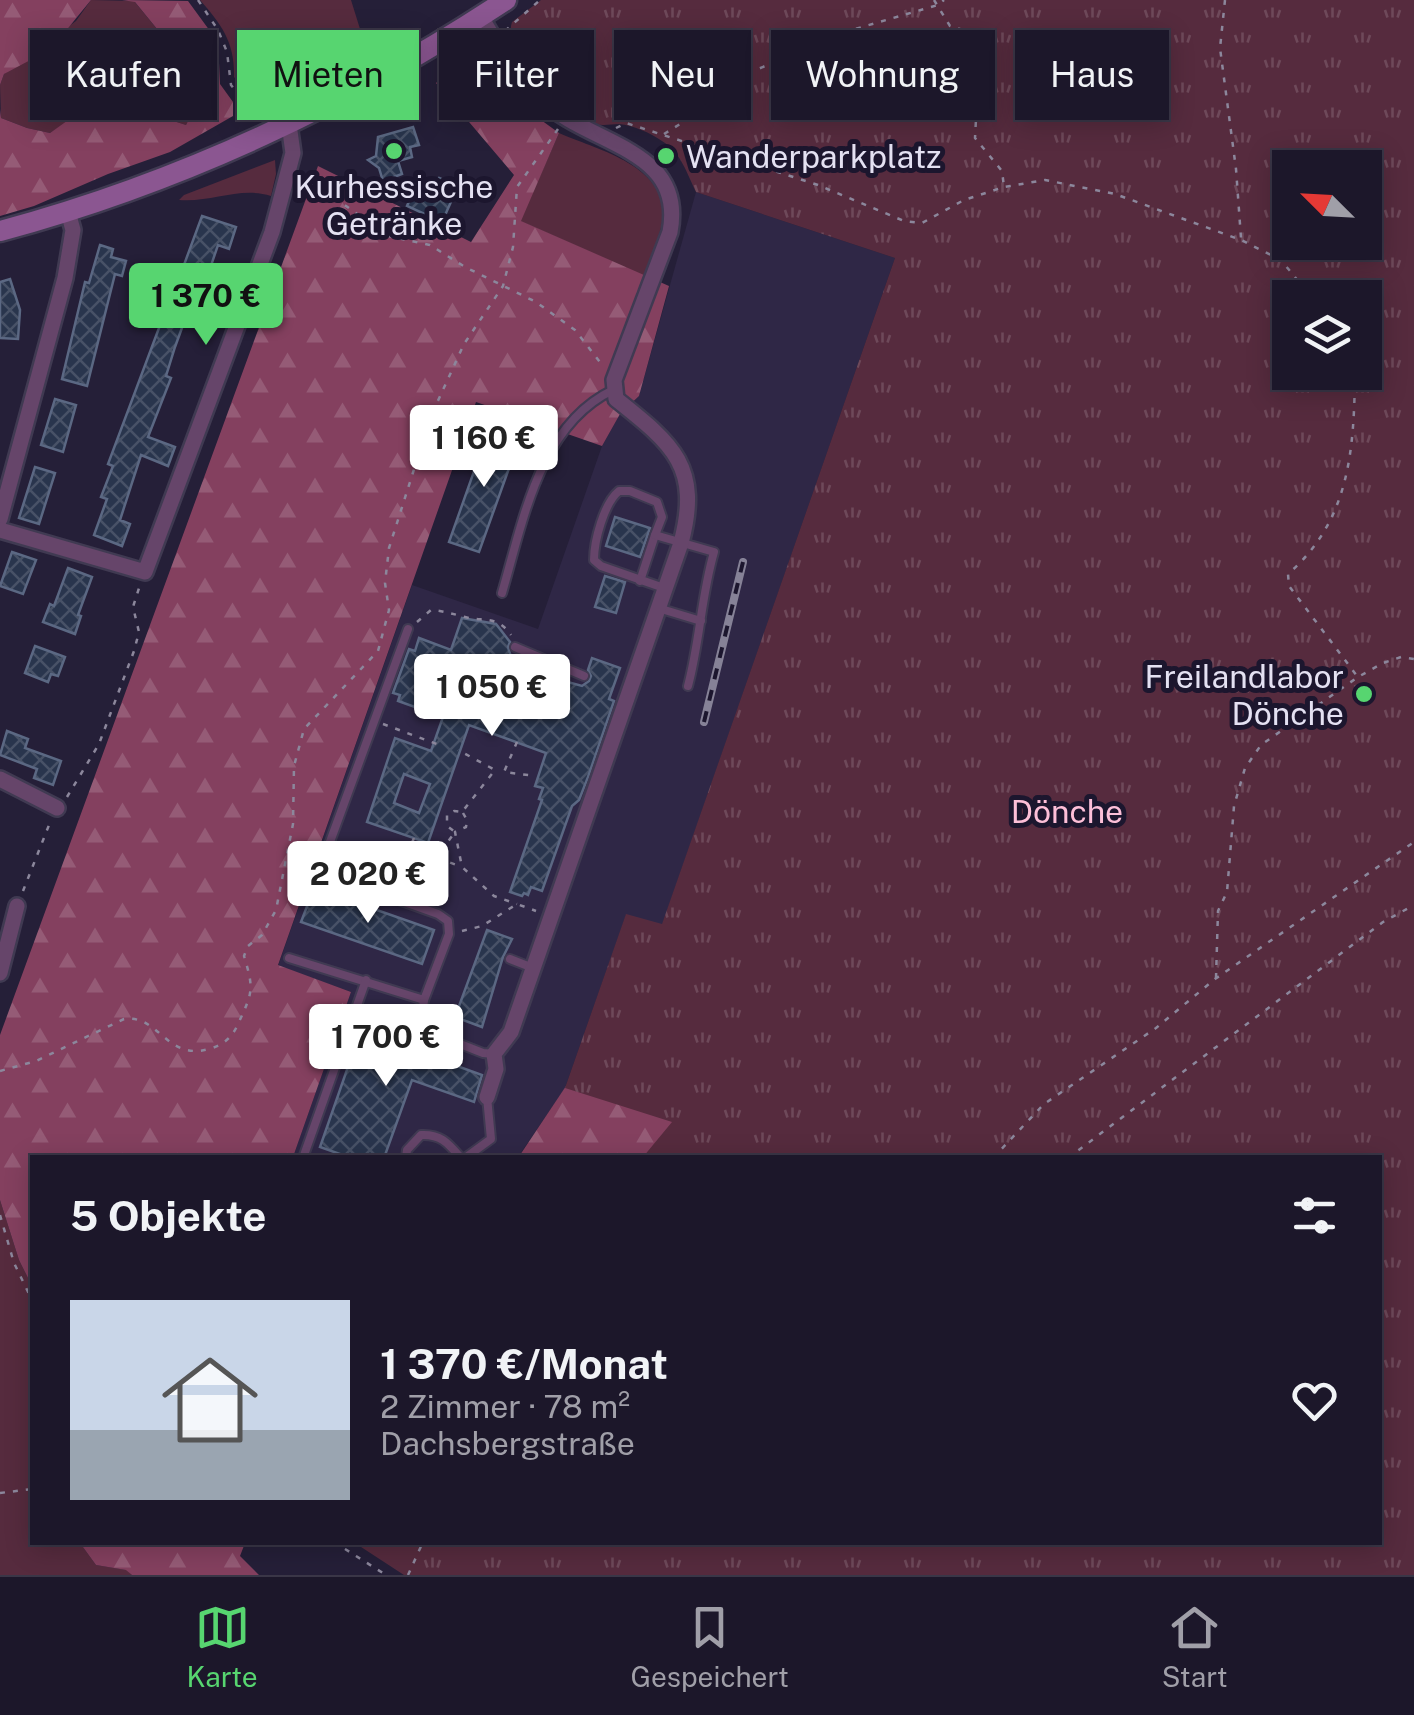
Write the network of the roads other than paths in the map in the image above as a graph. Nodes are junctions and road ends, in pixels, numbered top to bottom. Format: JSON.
{"nodes":[{"id":1,"x":506,"y":0,"type":"edge"},
{"id":2,"x":486,"y":26,"type":"junction"},
{"id":3,"x":289,"y":124,"type":"junction"},
{"id":4,"x":68,"y":212,"type":"junction"},
{"id":5,"x":0,"y":231,"type":"edge"},
{"id":6,"x":614,"y":385,"type":"junction"},
{"id":7,"x":0,"y":519,"type":"edge"},
{"id":8,"x":0,"y":530,"type":"edge"},
{"id":9,"x":655,"y":535,"type":"junction"},
{"id":10,"x":680,"y":543,"type":"junction"},
{"id":11,"x":640,"y":581,"type":"junction"},
{"id":12,"x":665,"y":588,"type":"junction"},
{"id":13,"x":502,"y":593,"type":"dead end"},
{"id":14,"x":658,"y":608,"type":"junction"},
{"id":15,"x":701,"y":621,"type":"junction"},
{"id":16,"x":408,"y":629,"type":"road end"},
{"id":17,"x":515,"y":648,"type":"road end"},
{"id":18,"x":584,"y":676,"type":"dead end"},
{"id":19,"x":688,"y":686,"type":"dead end"},
{"id":20,"x":0,"y":778,"type":"edge"},
{"id":21,"x":57,"y":808,"type":"road end"},
{"id":22,"x":318,"y":871,"type":"dead end"},
{"id":23,"x":339,"y":878,"type":"junction"},
{"id":24,"x":17,"y":906,"type":"road end"},
{"id":25,"x":5,"y":933,"type":"edge"},
{"id":26,"x":288,"y":958,"type":"dead end"},
{"id":27,"x":510,"y":959,"type":"dead end"},
{"id":28,"x":533,"y":968,"type":"junction"},
{"id":29,"x":0,"y":973,"type":"edge"},
{"id":30,"x":366,"y":980,"type":"junction"},
{"id":31,"x":424,"y":1000,"type":"junction"},
{"id":32,"x":494,"y":1054,"type":"junction"},
{"id":33,"x":487,"y":1097,"type":"joint"},
{"id":34,"x":303,"y":1155,"type":"edge"},
{"id":35,"x":406,"y":1155,"type":"edge"},
{"id":36,"x":460,"y":1155,"type":"edge"},
{"id":37,"x":468,"y":1155,"type":"edge"}],
"edges":[{"from":1,"to":2,"type":"main road"},
{"from":2,"to":3,"type":"main road"},
{"from":2,"to":6,"type":"street"},
{"from":3,"to":4,"type":"main road"},
{"from":3,"to":8,"type":"street"},
{"from":4,"to":5,"type":"main road"},
{"from":4,"to":7,"type":"street"},
{"from":6,"to":10,"type":"street"},
{"from":6,"to":13,"type":"lane"},
{"from":9,"to":10,"type":"lane"},
{"from":9,"to":11,"type":"lane"},
{"from":9,"to":11,"type":"lane"},
{"from":10,"to":12,"type":"street"},
{"from":10,"to":15,"type":"lane"},
{"from":11,"to":12,"type":"lane"},
{"from":12,"to":14,"type":"street"},
{"from":14,"to":15,"type":"lane"},
{"from":14,"to":28,"type":"street"},
{"from":15,"to":19,"type":"lane"},
{"from":16,"to":23,"type":"lane"},
{"from":17,"to":18,"type":"lane"},
{"from":20,"to":21,"type":"street"},
{"from":22,"to":23,"type":"lane"},
{"from":23,"to":31,"type":"lane"},
{"from":24,"to":25,"type":"street"},
{"from":25,"to":29,"type":"street"},
{"from":26,"to":30,"type":"lane"},
{"from":27,"to":28,"type":"lane"},
{"from":28,"to":32,"type":"street"},
{"from":30,"to":31,"type":"lane"},
{"from":30,"to":34,"type":"lane"},
{"from":31,"to":32,"type":"lane"},
{"from":32,"to":33,"type":"street"},
{"from":33,"to":37,"type":"lane"},
{"from":35,"to":36,"type":"lane"}]}
